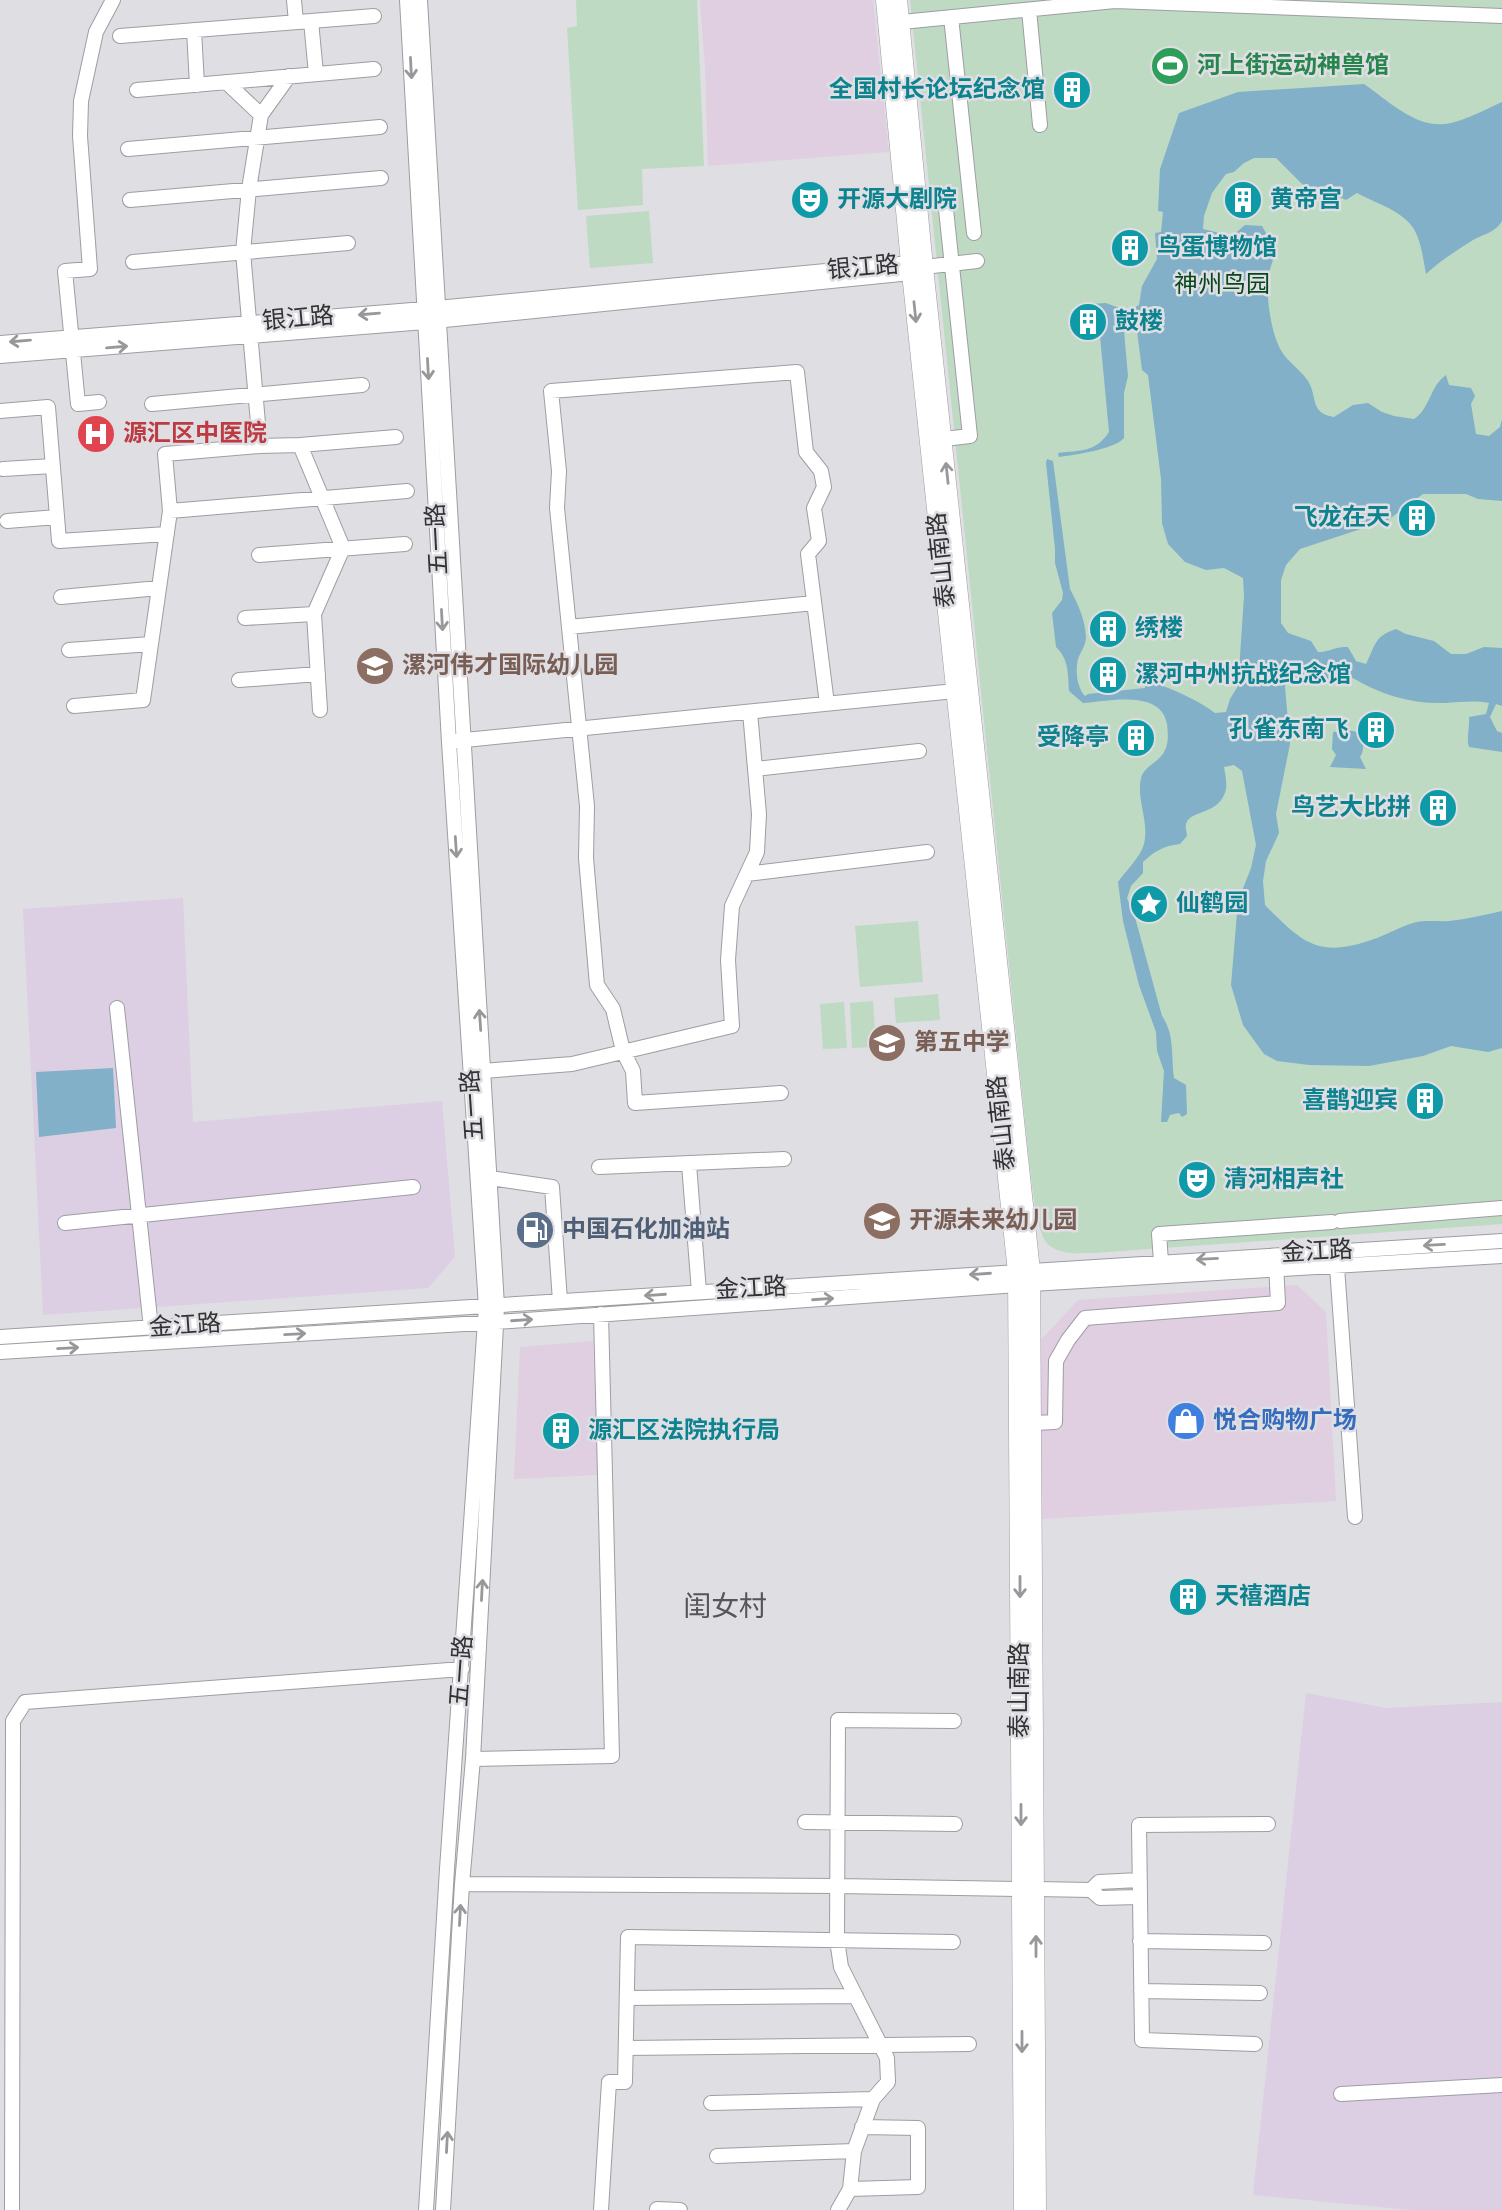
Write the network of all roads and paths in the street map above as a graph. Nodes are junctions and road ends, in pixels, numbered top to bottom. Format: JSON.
{"nodes":[{"id":1,"x":113,"y":0,"type":"edge"},
{"id":2,"x":294,"y":0,"type":"edge"},
{"id":3,"x":407,"y":0,"type":"edge"},
{"id":4,"x":420,"y":0,"type":"edge"},
{"id":5,"x":885,"y":0,"type":"edge"},
{"id":6,"x":898,"y":0,"type":"edge"},
{"id":7,"x":1028,"y":10,"type":"junction"},
{"id":8,"x":374,"y":16,"type":"dead end"},
{"id":9,"x":1502,"y":16,"type":"edge"},
{"id":10,"x":951,"y":17,"type":"junction"},
{"id":11,"x":303,"y":22,"type":"junction"},
{"id":12,"x":894,"y":23,"type":"junction"},
{"id":13,"x":194,"y":30,"type":"junction"},
{"id":14,"x":120,"y":36,"type":"dead end"},
{"id":15,"x":374,"y":69,"type":"dead end"},
{"id":16,"x":316,"y":74,"type":"junction"},
{"id":17,"x":289,"y":76,"type":"junction"},
{"id":18,"x":226,"y":82,"type":"junction"},
{"id":19,"x":198,"y":85,"type":"junction"},
{"id":20,"x":137,"y":90,"type":"dead end"},
{"id":21,"x":261,"y":115,"type":"junction"},
{"id":22,"x":1040,"y":125,"type":"dead end"},
{"id":23,"x":380,"y":127,"type":"dead end"},
{"id":24,"x":257,"y":137,"type":"junction"},
{"id":25,"x":128,"y":149,"type":"dead end"},
{"id":26,"x":381,"y":177,"type":"dead end"},
{"id":27,"x":249,"y":189,"type":"junction"},
{"id":28,"x":130,"y":200,"type":"dead end"},
{"id":29,"x":945,"y":200,"type":"dead end"},
{"id":30,"x":974,"y":233,"type":"dead end"},
{"id":31,"x":348,"y":243,"type":"dead end"},
{"id":32,"x":243,"y":252,"type":"junction"},
{"id":33,"x":977,"y":261,"type":"dead end"},
{"id":34,"x":133,"y":262,"type":"dead end"},
{"id":35,"x":951,"y":264,"type":"junction"},
{"id":36,"x":915,"y":268,"type":"junction"},
{"id":37,"x":431,"y":315,"type":"junction"},
{"id":38,"x":249,"y":330,"type":"junction"},
{"id":39,"x":0,"y":343,"type":"edge"},
{"id":40,"x":72,"y":344,"type":"junction"},
{"id":41,"x":0,"y":356,"type":"edge"},
{"id":42,"x":362,"y":385,"type":"dead end"},
{"id":43,"x":256,"y":395,"type":"junction"},
{"id":44,"x":99,"y":402,"type":"dead end"},
{"id":45,"x":152,"y":404,"type":"dead end"},
{"id":46,"x":0,"y":411,"type":"edge"},
{"id":47,"x":396,"y":437,"type":"dead end"},
{"id":48,"x":944,"y":439,"type":"junction"},
{"id":49,"x":299,"y":445,"type":"junction"},
{"id":50,"x":260,"y":446,"type":"junction"},
{"id":51,"x":53,"y":466,"type":"junction"},
{"id":52,"x":3,"y":469,"type":"dead end"},
{"id":53,"x":407,"y":491,"type":"dead end"},
{"id":54,"x":322,"y":498,"type":"junction"},
{"id":55,"x":170,"y":510,"type":"junction"},
{"id":56,"x":57,"y":517,"type":"junction"},
{"id":57,"x":7,"y":521,"type":"dead end"},
{"id":58,"x":167,"y":534,"type":"junction"},
{"id":59,"x":405,"y":544,"type":"dead end"},
{"id":60,"x":343,"y":548,"type":"junction"},
{"id":61,"x":259,"y":555,"type":"dead end"},
{"id":62,"x":159,"y":589,"type":"junction"},
{"id":63,"x":61,"y":597,"type":"dead end"},
{"id":64,"x":814,"y":603,"type":"junction"},
{"id":65,"x":314,"y":614,"type":"junction"},
{"id":66,"x":245,"y":618,"type":"dead end"},
{"id":67,"x":569,"y":627,"type":"junction"},
{"id":68,"x":151,"y":644,"type":"junction"},
{"id":69,"x":69,"y":650,"type":"dead end"},
{"id":70,"x":318,"y":674,"type":"junction"},
{"id":71,"x":239,"y":680,"type":"dead end"},
{"id":72,"x":963,"y":690,"type":"junction"},
{"id":73,"x":827,"y":704,"type":"junction"},
{"id":74,"x":74,"y":706,"type":"dead end"},
{"id":75,"x":320,"y":710,"type":"dead end"},
{"id":76,"x":750,"y":712,"type":"junction"},
{"id":77,"x":579,"y":729,"type":"junction"},
{"id":78,"x":456,"y":741,"type":"junction"},
{"id":79,"x":919,"y":751,"type":"dead end"},
{"id":80,"x":755,"y":769,"type":"junction"},
{"id":81,"x":928,"y":852,"type":"dead end"},
{"id":82,"x":747,"y":873,"type":"junction"},
{"id":83,"x":117,"y":1008,"type":"dead end"},
{"id":84,"x":624,"y":1052,"type":"junction"},
{"id":85,"x":483,"y":1071,"type":"junction"},
{"id":86,"x":781,"y":1093,"type":"dead end"},
{"id":87,"x":784,"y":1159,"type":"dead end"},
{"id":88,"x":689,"y":1164,"type":"junction"},
{"id":89,"x":599,"y":1167,"type":"dead end"},
{"id":90,"x":490,"y":1178,"type":"junction"},
{"id":91,"x":414,"y":1187,"type":"dead end"},
{"id":92,"x":1502,"y":1208,"type":"edge"},
{"id":93,"x":139,"y":1215,"type":"junction"},
{"id":94,"x":65,"y":1223,"type":"dead end"},
{"id":95,"x":1502,"y":1241,"type":"edge"},
{"id":96,"x":1276,"y":1255,"type":"junction"},
{"id":97,"x":1502,"y":1256,"type":"edge"},
{"id":98,"x":1161,"y":1262,"type":"junction"},
{"id":99,"x":1337,"y":1267,"type":"junction"},
{"id":100,"x":1277,"y":1271,"type":"junction"},
{"id":101,"x":1024,"y":1278,"type":"junction"},
{"id":102,"x":699,"y":1292,"type":"junction"},
{"id":103,"x":775,"y":1295,"type":"junction"},
{"id":104,"x":560,"y":1301,"type":"junction"},
{"id":105,"x":491,"y":1307,"type":"junction"},
{"id":106,"x":601,"y":1314,"type":"junction"},
{"id":107,"x":491,"y":1322,"type":"junction"},
{"id":108,"x":151,"y":1328,"type":"junction"},
{"id":109,"x":0,"y":1337,"type":"edge"},
{"id":110,"x":0,"y":1352,"type":"edge"},
{"id":111,"x":1033,"y":1423,"type":"junction"},
{"id":112,"x":1026,"y":1477,"type":"junction"},
{"id":113,"x":1355,"y":1517,"type":"dead end"},
{"id":114,"x":462,"y":1669,"type":"junction"},
{"id":115,"x":954,"y":1721,"type":"dead end"},
{"id":116,"x":473,"y":1759,"type":"junction"},
{"id":117,"x":805,"y":1822,"type":"dead end"},
{"id":118,"x":837,"y":1822,"type":"junction"},
{"id":119,"x":955,"y":1824,"type":"dead end"},
{"id":120,"x":1268,"y":1824,"type":"dead end"},
{"id":121,"x":447,"y":1868,"type":"junction"},
{"id":122,"x":463,"y":1876,"type":"junction"},
{"id":123,"x":1139,"y":1880,"type":"junction"},
{"id":124,"x":837,"y":1886,"type":"junction"},
{"id":125,"x":1028,"y":1889,"type":"junction"},
{"id":126,"x":1091,"y":1890,"type":"junction"},
{"id":127,"x":1139,"y":1897,"type":"junction"},
{"id":128,"x":837,"y":1940,"type":"junction"},
{"id":129,"x":953,"y":1941,"type":"dead end"},
{"id":130,"x":1140,"y":1941,"type":"junction"},
{"id":131,"x":1264,"y":1942,"type":"dead end"},
{"id":132,"x":1141,"y":1991,"type":"junction"},
{"id":133,"x":1260,"y":1993,"type":"dead end"},
{"id":134,"x":856,"y":1996,"type":"junction"},
{"id":135,"x":627,"y":1998,"type":"junction"},
{"id":136,"x":880,"y":2044,"type":"junction"},
{"id":137,"x":969,"y":2044,"type":"dead end"},
{"id":138,"x":1255,"y":2044,"type":"dead end"},
{"id":139,"x":626,"y":2048,"type":"junction"},
{"id":140,"x":1502,"y":2085,"type":"edge"},
{"id":141,"x":1341,"y":2094,"type":"dead end"},
{"id":142,"x":873,"y":2099,"type":"junction"},
{"id":143,"x":711,"y":2103,"type":"dead end"},
{"id":144,"x":862,"y":2127,"type":"junction"},
{"id":145,"x":854,"y":2151,"type":"junction"},
{"id":146,"x":717,"y":2156,"type":"dead end"},
{"id":147,"x":850,"y":2189,"type":"junction"},
{"id":148,"x":657,"y":2209,"type":"edge"},
{"id":149,"x":12,"y":2210,"type":"edge"},
{"id":150,"x":426,"y":2210,"type":"edge"},
{"id":151,"x":443,"y":2210,"type":"edge"},
{"id":152,"x":601,"y":2210,"type":"edge"},
{"id":153,"x":680,"y":2210,"type":"edge"},
{"id":154,"x":838,"y":2210,"type":"edge"},
{"id":155,"x":1023,"y":2210,"type":"edge"},
{"id":156,"x":1037,"y":2210,"type":"edge"}],
"edges":[{"from":1,"to":40,"type":"street"},
{"from":2,"to":11,"type":"street"},
{"from":3,"to":37,"type":"street","name":"五一路","one_way":true},
{"from":4,"to":37,"type":"street","name":"五一路"},
{"from":5,"to":12,"type":"main road","name":"泰山南路"},
{"from":6,"to":12,"type":"main road","name":"泰山南路"},
{"from":7,"to":9,"type":"street"},
{"from":7,"to":10,"type":"street"},
{"from":7,"to":22,"type":"street"},
{"from":8,"to":11,"type":"street"},
{"from":10,"to":12,"type":"street"},
{"from":10,"to":30,"type":"street"},
{"from":11,"to":13,"type":"street"},
{"from":11,"to":16,"type":"street"},
{"from":12,"to":36,"type":"main road","name":"泰山南路"},
{"from":13,"to":14,"type":"street"},
{"from":13,"to":19,"type":"street"},
{"from":15,"to":16,"type":"street"},
{"from":16,"to":17,"type":"street"},
{"from":17,"to":18,"type":"street"},
{"from":17,"to":21,"type":"street"},
{"from":18,"to":19,"type":"street"},
{"from":18,"to":21,"type":"street"},
{"from":19,"to":20,"type":"street"},
{"from":21,"to":24,"type":"street"},
{"from":23,"to":24,"type":"street"},
{"from":24,"to":25,"type":"street"},
{"from":24,"to":27,"type":"street"},
{"from":26,"to":27,"type":"street"},
{"from":27,"to":28,"type":"street"},
{"from":27,"to":32,"type":"street"},
{"from":29,"to":35,"type":"street"},
{"from":31,"to":32,"type":"street"},
{"from":32,"to":34,"type":"street"},
{"from":32,"to":38,"type":"street"},
{"from":33,"to":35,"type":"street","name":"银江路"},
{"from":35,"to":36,"type":"street","name":"银江路"},
{"from":35,"to":48,"type":"street"},
{"from":36,"to":37,"type":"street","name":"银江路"},
{"from":36,"to":48,"type":"main road","name":"泰山南路"},
{"from":36,"to":72,"type":"main road","name":"泰山南路","one_way":true},
{"from":37,"to":38,"type":"street","name":"银江路"},
{"from":37,"to":78,"type":"street","name":"五一路"},
{"from":38,"to":40,"type":"street","name":"银江路"},
{"from":38,"to":43,"type":"street"},
{"from":40,"to":39,"type":"street","name":"银江路","one_way":true},
{"from":40,"to":41,"type":"street","name":"银江路"},
{"from":40,"to":44,"type":"street"},
{"from":42,"to":43,"type":"street"},
{"from":43,"to":45,"type":"street"},
{"from":43,"to":50,"type":"street"},
{"from":46,"to":51,"type":"street"},
{"from":47,"to":49,"type":"street"},
{"from":72,"to":48,"type":"main road","name":"泰山南路","one_way":true},
{"from":49,"to":50,"type":"street"},
{"from":49,"to":54,"type":"street"},
{"from":50,"to":55,"type":"street"},
{"from":51,"to":52,"type":"street"},
{"from":51,"to":56,"type":"street"},
{"from":53,"to":54,"type":"street"},
{"from":54,"to":55,"type":"street"},
{"from":54,"to":60,"type":"street"},
{"from":55,"to":58,"type":"street"},
{"from":56,"to":57,"type":"street"},
{"from":56,"to":58,"type":"street"},
{"from":58,"to":62,"type":"street"},
{"from":59,"to":60,"type":"street"},
{"from":60,"to":61,"type":"street"},
{"from":60,"to":65,"type":"street"},
{"from":62,"to":63,"type":"street"},
{"from":62,"to":68,"type":"street"},
{"from":64,"to":67,"type":"street"},
{"from":64,"to":67,"type":"street"},
{"from":64,"to":73,"type":"street"},
{"from":65,"to":66,"type":"street"},
{"from":65,"to":70,"type":"street"},
{"from":67,"to":77,"type":"street"},
{"from":68,"to":69,"type":"street"},
{"from":68,"to":74,"type":"street"},
{"from":70,"to":71,"type":"street"},
{"from":70,"to":75,"type":"street"},
{"from":72,"to":73,"type":"street"},
{"from":72,"to":101,"type":"main road","name":"泰山南路"},
{"from":73,"to":76,"type":"street"},
{"from":76,"to":77,"type":"street"},
{"from":76,"to":80,"type":"street"},
{"from":77,"to":78,"type":"street"},
{"from":77,"to":84,"type":"street"},
{"from":85,"to":78,"type":"street","name":"五一路","one_way":true},
{"from":78,"to":105,"type":"street","name":"五一路","one_way":true},
{"from":79,"to":80,"type":"street"},
{"from":80,"to":82,"type":"street"},
{"from":81,"to":82,"type":"street"},
{"from":82,"to":84,"type":"street"},
{"from":83,"to":93,"type":"street"},
{"from":84,"to":85,"type":"street"},
{"from":84,"to":86,"type":"street"},
{"from":85,"to":90,"type":"street","name":"五一路"},
{"from":87,"to":88,"type":"street"},
{"from":88,"to":89,"type":"street"},
{"from":88,"to":102,"type":"street"},
{"from":90,"to":104,"type":"street"},
{"from":90,"to":105,"type":"street","name":"五一路"},
{"from":91,"to":93,"type":"street"},
{"from":92,"to":98,"type":"street"},
{"from":93,"to":94,"type":"street"},
{"from":93,"to":108,"type":"street"},
{"from":95,"to":96,"type":"street","name":"金江路","one_way":true},
{"from":96,"to":98,"type":"street","name":"金江路","one_way":true},
{"from":96,"to":100,"type":"street"},
{"from":97,"to":99,"type":"street","name":"金江路"},
{"from":98,"to":101,"type":"street","name":"金江路"},
{"from":99,"to":100,"type":"street","name":"金江路"},
{"from":99,"to":113,"type":"street"},
{"from":100,"to":101,"type":"street","name":"金江路"},
{"from":100,"to":111,"type":"street"},
{"from":101,"to":103,"type":"street","name":"金江路"},
{"from":101,"to":111,"type":"main road","name":"泰山南路"},
{"from":101,"to":112,"type":"main road","name":"泰山南路"},
{"from":102,"to":103,"type":"street","name":"金江路"},
{"from":102,"to":104,"type":"street","name":"金江路","one_way":true},
{"from":103,"to":106,"type":"street","name":"金江路"},
{"from":104,"to":105,"type":"street","name":"金江路"},
{"from":105,"to":107,"type":"street","name":"五一路"},
{"from":105,"to":108,"type":"street","name":"金江路"},
{"from":107,"to":106,"type":"street","name":"金江路","one_way":true},
{"from":106,"to":116,"type":"street"},
{"from":110,"to":107,"type":"street","name":"金江路","one_way":true},
{"from":107,"to":114,"type":"street","name":"五一路"},
{"from":116,"to":107,"type":"street","name":"五一路","one_way":true},
{"from":108,"to":109,"type":"street","name":"金江路"},
{"from":111,"to":112,"type":"main road","name":"泰山南路"},
{"from":112,"to":125,"type":"main road","name":"泰山南路"},
{"from":114,"to":121,"type":"street","name":"五一路"},
{"from":114,"to":149,"type":"street"},
{"from":115,"to":118,"type":"street"},
{"from":116,"to":122,"type":"street","name":"五一路"},
{"from":117,"to":118,"type":"street"},
{"from":118,"to":119,"type":"street"},
{"from":118,"to":124,"type":"street"},
{"from":120,"to":123,"type":"street"},
{"from":121,"to":122,"type":"street"},
{"from":121,"to":150,"type":"street","name":"五一路"},
{"from":122,"to":124,"type":"street"},
{"from":151,"to":122,"type":"street","name":"五一路","one_way":true},
{"from":123,"to":126,"type":"street"},
{"from":123,"to":127,"type":"street"},
{"from":124,"to":125,"type":"street"},
{"from":124,"to":128,"type":"street"},
{"from":125,"to":126,"type":"street"},
{"from":125,"to":155,"type":"main road","name":"泰山南路","one_way":true},
{"from":156,"to":125,"type":"main road","name":"泰山南路","one_way":true},
{"from":126,"to":127,"type":"street"},
{"from":127,"to":130,"type":"street"},
{"from":128,"to":129,"type":"street"},
{"from":128,"to":134,"type":"street"},
{"from":128,"to":135,"type":"street"},
{"from":130,"to":131,"type":"street"},
{"from":130,"to":132,"type":"street"},
{"from":132,"to":133,"type":"street"},
{"from":132,"to":138,"type":"street"},
{"from":134,"to":135,"type":"street"},
{"from":134,"to":136,"type":"street"},
{"from":135,"to":139,"type":"street"},
{"from":136,"to":137,"type":"street"},
{"from":136,"to":139,"type":"street"},
{"from":136,"to":142,"type":"street"},
{"from":139,"to":152,"type":"street"},
{"from":140,"to":141,"type":"street"},
{"from":142,"to":143,"type":"street"},
{"from":142,"to":144,"type":"street"},
{"from":144,"to":145,"type":"street"},
{"from":144,"to":147,"type":"street"},
{"from":145,"to":146,"type":"street"},
{"from":145,"to":147,"type":"street"},
{"from":147,"to":154,"type":"street"},
{"from":148,"to":153,"type":"street"}]}
